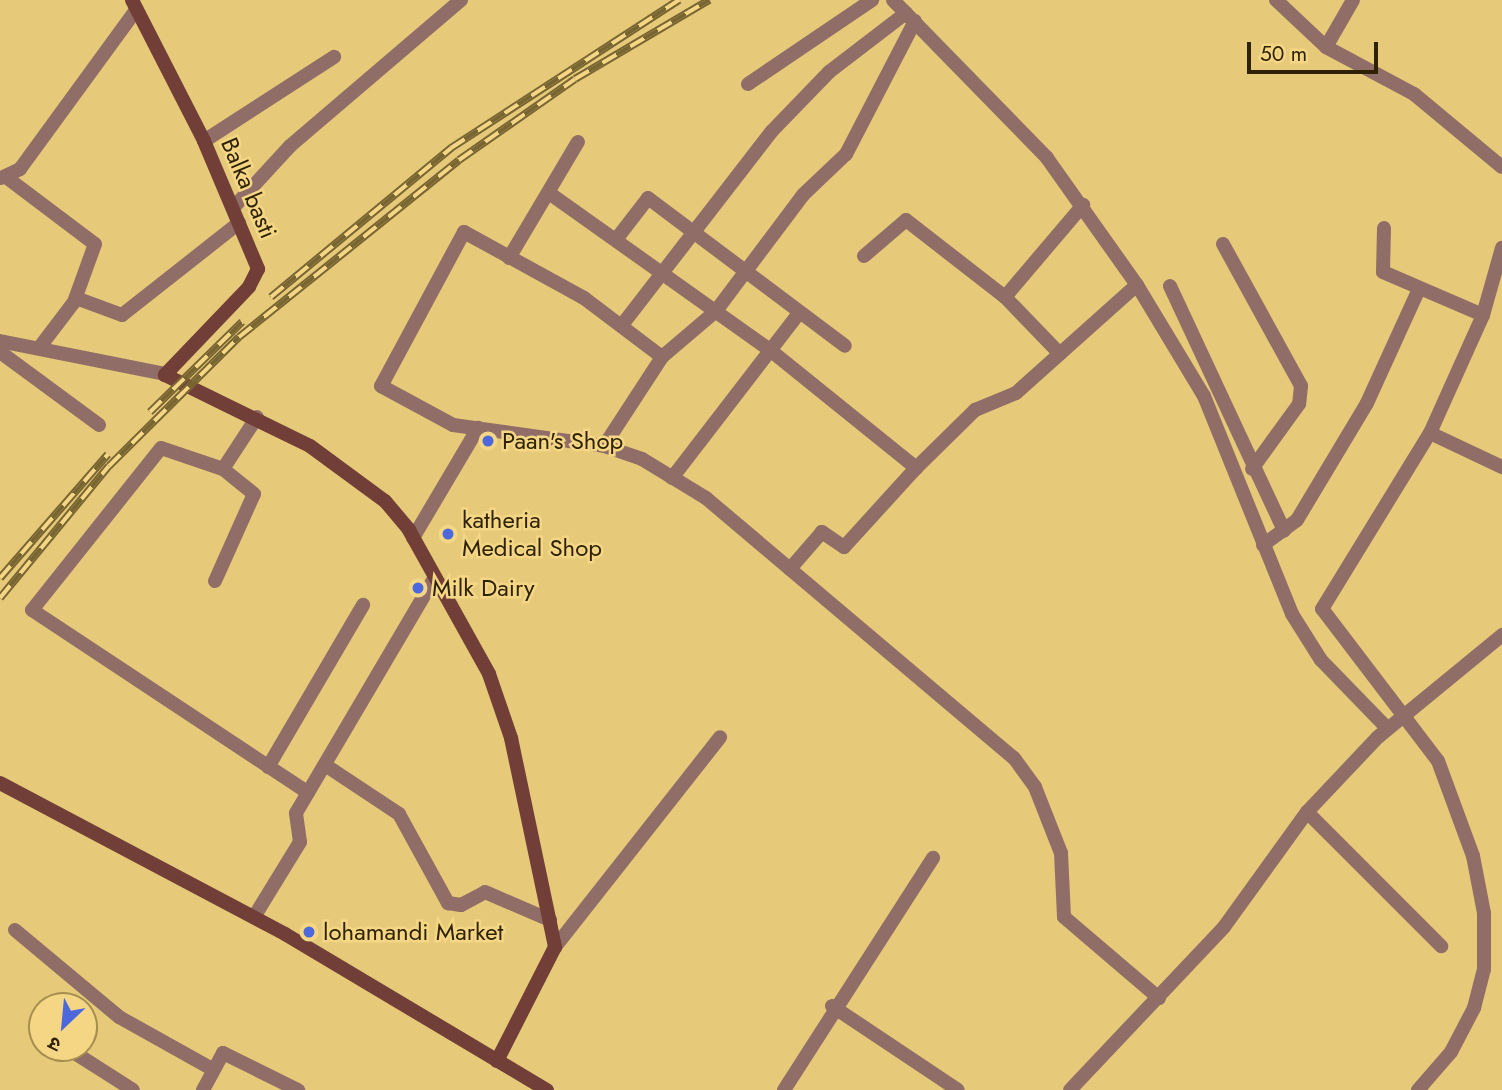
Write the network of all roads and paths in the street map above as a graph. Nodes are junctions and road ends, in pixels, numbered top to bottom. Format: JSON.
{"nodes":[{"id":1,"x":461,"y":0,"type":"edge"},
{"id":2,"x":873,"y":0,"type":"edge"},
{"id":3,"x":894,"y":0,"type":"edge"},
{"id":4,"x":1276,"y":0,"type":"edge"},
{"id":5,"x":1353,"y":0,"type":"edge"},
{"id":6,"x":134,"y":5,"type":"edge"},
{"id":7,"x":911,"y":17,"type":"junction"},
{"id":8,"x":1325,"y":47,"type":"junction"},
{"id":9,"x":334,"y":57,"type":"dead end"},
{"id":10,"x":748,"y":84,"type":"dead end"},
{"id":11,"x":204,"y":141,"type":"junction"},
{"id":12,"x":578,"y":142,"type":"dead end"},
{"id":13,"x":1502,"y":167,"type":"edge"},
{"id":14,"x":3,"y":178,"type":"edge"},
{"id":15,"x":550,"y":193,"type":"junction"},
{"id":16,"x":1083,"y":205,"type":"junction"},
{"id":17,"x":233,"y":208,"type":"junction"},
{"id":18,"x":239,"y":223,"type":"junction"},
{"id":19,"x":694,"y":228,"type":"junction"},
{"id":20,"x":1384,"y":228,"type":"dead end"},
{"id":21,"x":618,"y":237,"type":"junction"},
{"id":22,"x":1223,"y":244,"type":"dead end"},
{"id":23,"x":1502,"y":248,"type":"edge"},
{"id":24,"x":864,"y":256,"type":"dead end"},
{"id":25,"x":509,"y":258,"type":"junction"},
{"id":26,"x":743,"y":268,"type":"junction"},
{"id":27,"x":663,"y":272,"type":"junction"},
{"id":28,"x":1137,"y":285,"type":"junction"},
{"id":29,"x":1170,"y":286,"type":"dead end"},
{"id":30,"x":1418,"y":291,"type":"junction"},
{"id":31,"x":1005,"y":297,"type":"junction"},
{"id":32,"x":76,"y":298,"type":"junction"},
{"id":33,"x":716,"y":311,"type":"junction"},
{"id":34,"x":799,"y":313,"type":"junction"},
{"id":35,"x":1483,"y":315,"type":"junction"},
{"id":36,"x":622,"y":325,"type":"junction"},
{"id":37,"x":845,"y":346,"type":"dead end"},
{"id":38,"x":39,"y":348,"type":"junction"},
{"id":39,"x":1,"y":351,"type":"edge"},
{"id":40,"x":770,"y":351,"type":"junction"},
{"id":41,"x":1060,"y":354,"type":"junction"},
{"id":42,"x":662,"y":357,"type":"junction"},
{"id":43,"x":165,"y":373,"type":"junction"},
{"id":44,"x":257,"y":417,"type":"junction"},
{"id":45,"x":99,"y":425,"type":"dead end"},
{"id":46,"x":478,"y":428,"type":"junction"},
{"id":47,"x":1430,"y":433,"type":"junction"},
{"id":48,"x":604,"y":446,"type":"junction"},
{"id":49,"x":1502,"y":467,"type":"edge"},
{"id":50,"x":223,"y":469,"type":"junction"},
{"id":51,"x":1252,"y":469,"type":"junction"},
{"id":52,"x":914,"y":470,"type":"junction"},
{"id":53,"x":673,"y":478,"type":"junction"},
{"id":54,"x":1284,"y":531,"type":"junction"},
{"id":55,"x":412,"y":538,"type":"junction"},
{"id":56,"x":1263,"y":545,"type":"junction"},
{"id":57,"x":790,"y":569,"type":"junction"},
{"id":58,"x":434,"y":579,"type":"junction"},
{"id":59,"x":215,"y":581,"type":"dead end"},
{"id":60,"x":363,"y":605,"type":"dead end"},
{"id":61,"x":1502,"y":635,"type":"edge"},
{"id":62,"x":1405,"y":711,"type":"junction"},
{"id":63,"x":1387,"y":728,"type":"junction"},
{"id":64,"x":720,"y":737,"type":"dead end"},
{"id":65,"x":325,"y":765,"type":"junction"},
{"id":66,"x":268,"y":767,"type":"junction"},
{"id":67,"x":0,"y":783,"type":"edge"},
{"id":68,"x":308,"y":793,"type":"junction"},
{"id":69,"x":1307,"y":812,"type":"junction"},
{"id":70,"x":933,"y":858,"type":"dead end"},
{"id":71,"x":254,"y":917,"type":"junction"},
{"id":72,"x":550,"y":920,"type":"junction"},
{"id":73,"x":15,"y":930,"type":"dead end"},
{"id":74,"x":1441,"y":946,"type":"dead end"},
{"id":75,"x":555,"y":947,"type":"junction"},
{"id":76,"x":1159,"y":998,"type":"junction"},
{"id":77,"x":832,"y":1006,"type":"junction"},
{"id":78,"x":497,"y":1061,"type":"junction"},
{"id":79,"x":87,"y":1062,"type":"edge"},
{"id":80,"x":212,"y":1069,"type":"junction"},
{"id":81,"x":124,"y":1088,"type":"edge"},
{"id":82,"x":202,"y":1090,"type":"edge"},
{"id":83,"x":298,"y":1090,"type":"edge"},
{"id":84,"x":547,"y":1090,"type":"edge"},
{"id":85,"x":784,"y":1090,"type":"edge"},
{"id":86,"x":958,"y":1090,"type":"edge"},
{"id":87,"x":1070,"y":1090,"type":"edge"},
{"id":88,"x":1418,"y":1090,"type":"edge"}],
"edges":[{"from":1,"to":17,"type":"street"},
{"from":2,"to":10,"type":"street"},
{"from":3,"to":7,"type":"street"},
{"from":4,"to":8,"type":"street"},
{"from":5,"to":8,"type":"street"},
{"from":6,"to":11,"type":"street","name":"Balka basti"},
{"from":6,"to":14,"type":"street"},
{"from":7,"to":16,"type":"street"},
{"from":7,"to":19,"type":"street"},
{"from":7,"to":26,"type":"street"},
{"from":8,"to":13,"type":"street"},
{"from":9,"to":11,"type":"street"},
{"from":11,"to":17,"type":"street","name":"Balka basti"},
{"from":12,"to":15,"type":"street"},
{"from":14,"to":32,"type":"street"},
{"from":15,"to":21,"type":"street"},
{"from":15,"to":25,"type":"street"},
{"from":16,"to":28,"type":"street"},
{"from":16,"to":31,"type":"street"},
{"from":17,"to":18,"type":"street","name":"Balka basti"},
{"from":18,"to":32,"type":"street"},
{"from":18,"to":43,"type":"street","name":"Balka basti"},
{"from":19,"to":21,"type":"street"},
{"from":19,"to":26,"type":"street"},
{"from":19,"to":27,"type":"street"},
{"from":20,"to":30,"type":"street"},
{"from":21,"to":27,"type":"street"},
{"from":22,"to":51,"type":"street"},
{"from":23,"to":35,"type":"street"},
{"from":24,"to":31,"type":"street"},
{"from":25,"to":36,"type":"street"},
{"from":25,"to":46,"type":"street"},
{"from":26,"to":33,"type":"street"},
{"from":26,"to":34,"type":"street"},
{"from":27,"to":33,"type":"street"},
{"from":27,"to":36,"type":"street"},
{"from":28,"to":41,"type":"street"},
{"from":28,"to":56,"type":"street"},
{"from":29,"to":51,"type":"street"},
{"from":30,"to":35,"type":"street"},
{"from":30,"to":54,"type":"street"},
{"from":31,"to":41,"type":"street"},
{"from":32,"to":38,"type":"street"},
{"from":33,"to":40,"type":"street"},
{"from":33,"to":42,"type":"street"},
{"from":34,"to":37,"type":"street"},
{"from":34,"to":40,"type":"street"},
{"from":35,"to":47,"type":"street"},
{"from":36,"to":42,"type":"street"},
{"from":38,"to":39,"type":"street"},
{"from":38,"to":43,"type":"street"},
{"from":39,"to":45,"type":"street"},
{"from":40,"to":52,"type":"street"},
{"from":40,"to":53,"type":"street"},
{"from":41,"to":52,"type":"street"},
{"from":42,"to":48,"type":"street"},
{"from":43,"to":44,"type":"street"},
{"from":44,"to":50,"type":"street"},
{"from":44,"to":55,"type":"street"},
{"from":46,"to":48,"type":"street"},
{"from":46,"to":55,"type":"street"},
{"from":47,"to":49,"type":"street"},
{"from":47,"to":62,"type":"street"},
{"from":48,"to":53,"type":"street"},
{"from":50,"to":59,"type":"street"},
{"from":50,"to":66,"type":"street"},
{"from":51,"to":54,"type":"street"},
{"from":52,"to":57,"type":"street"},
{"from":53,"to":57,"type":"street"},
{"from":54,"to":56,"type":"street"},
{"from":55,"to":58,"type":"street"},
{"from":56,"to":63,"type":"street"},
{"from":57,"to":76,"type":"street"},
{"from":58,"to":65,"type":"street"},
{"from":58,"to":72,"type":"street"},
{"from":60,"to":66,"type":"street"},
{"from":61,"to":62,"type":"street"},
{"from":62,"to":63,"type":"street"},
{"from":62,"to":88,"type":"street"},
{"from":63,"to":69,"type":"street"},
{"from":64,"to":75,"type":"street"},
{"from":65,"to":68,"type":"street"},
{"from":65,"to":72,"type":"street"},
{"from":66,"to":68,"type":"street"},
{"from":67,"to":71,"type":"street"},
{"from":68,"to":71,"type":"street"},
{"from":69,"to":74,"type":"street"},
{"from":69,"to":76,"type":"street"},
{"from":70,"to":77,"type":"street"},
{"from":71,"to":78,"type":"street"},
{"from":72,"to":75,"type":"street"},
{"from":73,"to":80,"type":"street"},
{"from":75,"to":78,"type":"street"},
{"from":76,"to":87,"type":"street"},
{"from":77,"to":85,"type":"street"},
{"from":77,"to":86,"type":"street"},
{"from":78,"to":84,"type":"street"},
{"from":79,"to":81,"type":"street"},
{"from":80,"to":82,"type":"street"},
{"from":80,"to":83,"type":"street"}]}
